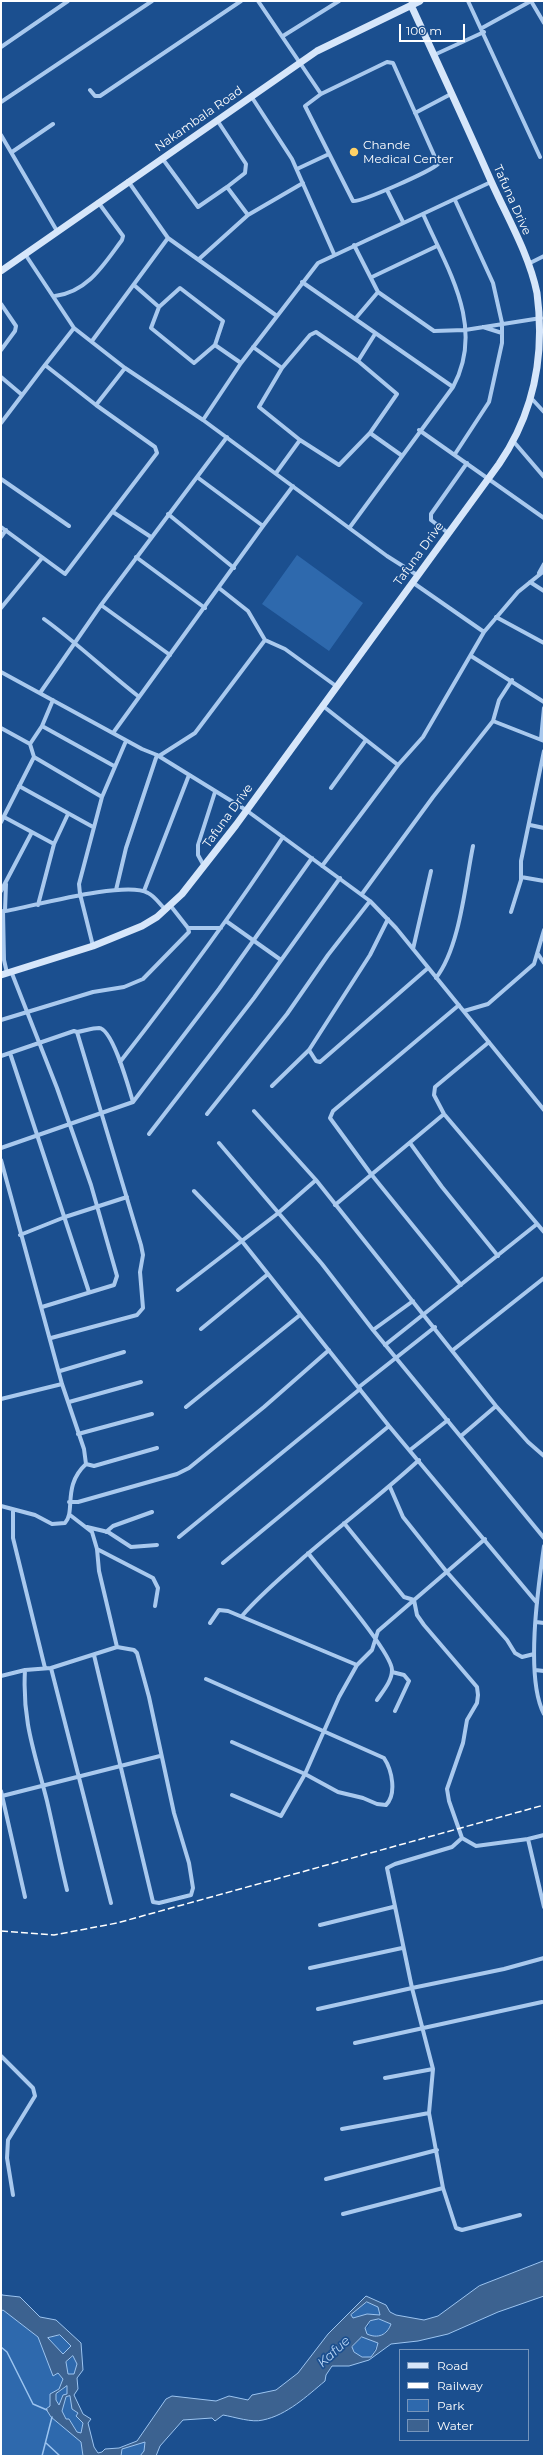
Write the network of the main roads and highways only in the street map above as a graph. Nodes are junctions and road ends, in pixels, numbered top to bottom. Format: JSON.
{"nodes":[{"id":1,"x":420,"y":1,"type":"edge"},
{"id":2,"x":411,"y":5,"type":"junction"},
{"id":3,"x":2,"y":268,"type":"edge"},
{"id":4,"x":7,"y":973,"type":"edge"}],
"edges":[{"from":1,"to":2,"type":"main road","name":"Nakambala Road"},
{"from":2,"to":3,"type":"main road","name":"Nakambala Road"},
{"from":2,"to":4,"type":"main road","name":"Tafuna Drive"}]}
